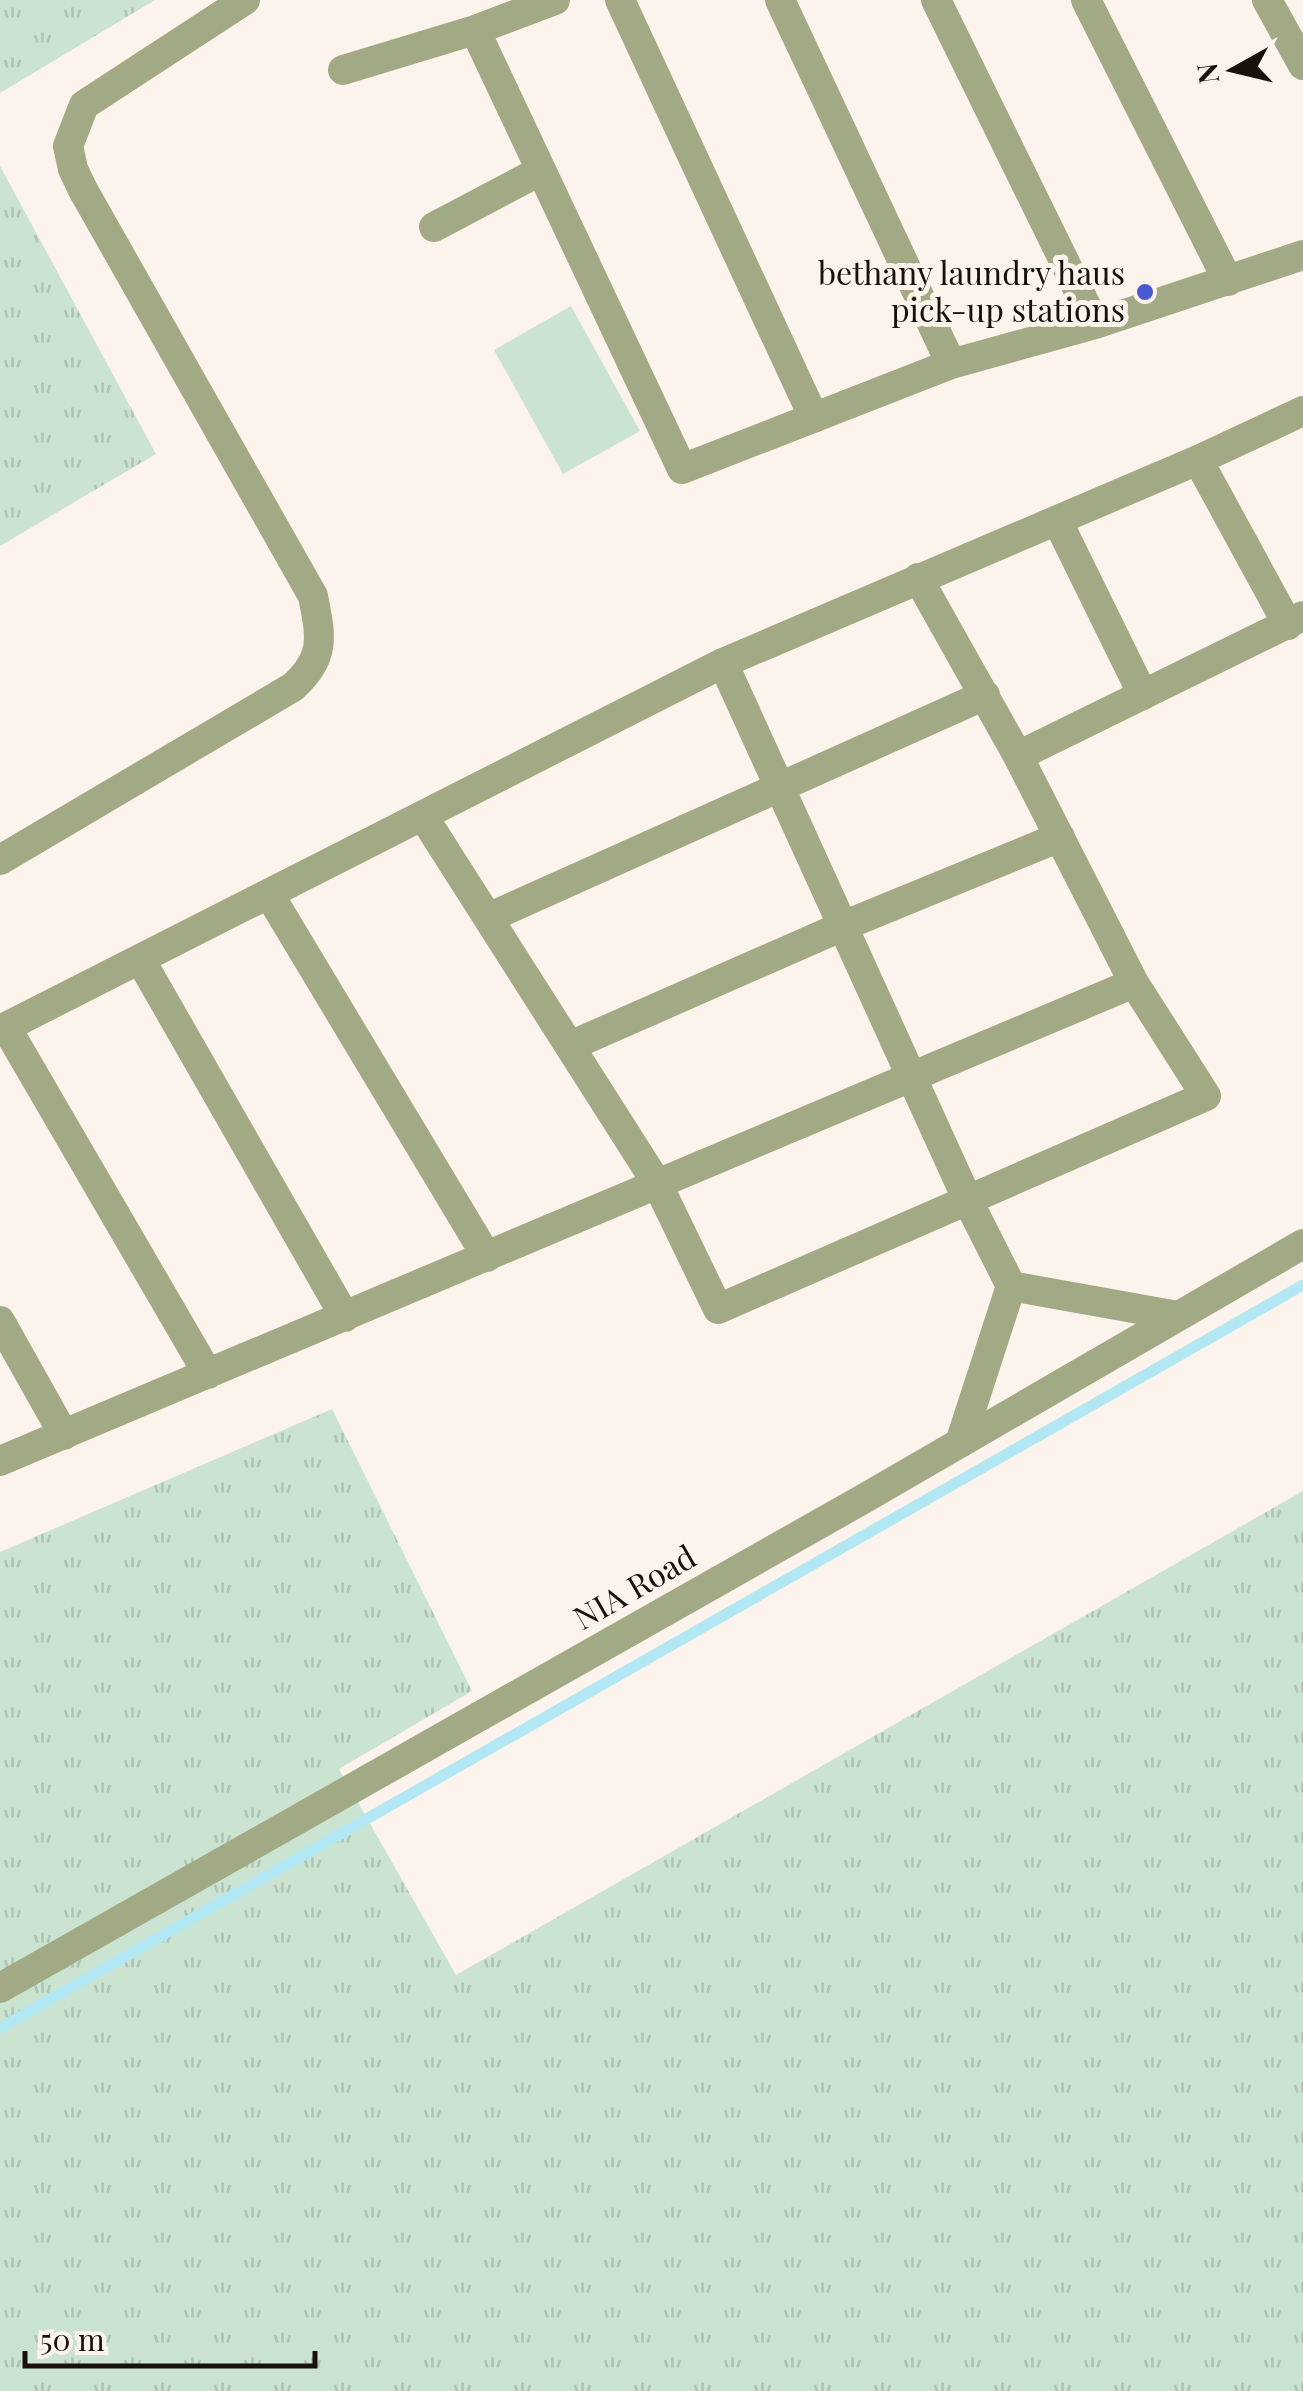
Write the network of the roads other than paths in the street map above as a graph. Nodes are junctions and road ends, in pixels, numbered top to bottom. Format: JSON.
{"nodes":[{"id":1,"x":246,"y":0,"type":"edge"},
{"id":2,"x":556,"y":0,"type":"edge"},
{"id":3,"x":620,"y":0,"type":"edge"},
{"id":4,"x":780,"y":0,"type":"edge"},
{"id":5,"x":936,"y":0,"type":"edge"},
{"id":6,"x":1086,"y":0,"type":"edge"},
{"id":7,"x":1267,"y":0,"type":"edge"},
{"id":8,"x":475,"y":30,"type":"junction"},
{"id":9,"x":1303,"y":65,"type":"edge"},
{"id":10,"x":343,"y":70,"type":"dead end"},
{"id":11,"x":540,"y":170,"type":"junction"},
{"id":12,"x":434,"y":227,"type":"dead end"},
{"id":13,"x":1303,"y":255,"type":"edge"},
{"id":14,"x":1228,"y":282,"type":"junction"},
{"id":15,"x":1095,"y":324,"type":"junction"},
{"id":16,"x":951,"y":364,"type":"junction"},
{"id":17,"x":1303,"y":411,"type":"edge"},
{"id":18,"x":814,"y":418,"type":"junction"},
{"id":19,"x":1198,"y":460,"type":"junction"},
{"id":20,"x":1058,"y":520,"type":"junction"},
{"id":21,"x":918,"y":578,"type":"junction"},
{"id":22,"x":1295,"y":620,"type":"edge"},
{"id":23,"x":723,"y":663,"type":"junction"},
{"id":24,"x":984,"y":695,"type":"junction"},
{"id":25,"x":1143,"y":695,"type":"junction"},
{"id":26,"x":1018,"y":756,"type":"junction"},
{"id":27,"x":780,"y":787,"type":"junction"},
{"id":28,"x":424,"y":816,"type":"junction"},
{"id":29,"x":1060,"y":837,"type":"junction"},
{"id":30,"x":0,"y":860,"type":"edge"},
{"id":31,"x":270,"y":894,"type":"junction"},
{"id":32,"x":488,"y":918,"type":"junction"},
{"id":33,"x":843,"y":926,"type":"junction"},
{"id":34,"x":140,"y":959,"type":"junction"},
{"id":35,"x":1134,"y":983,"type":"junction"},
{"id":36,"x":3,"y":1028,"type":"edge"},
{"id":37,"x":570,"y":1046,"type":"junction"},
{"id":38,"x":912,"y":1079,"type":"junction"},
{"id":39,"x":658,"y":1185,"type":"junction"},
{"id":40,"x":968,"y":1201,"type":"junction"},
{"id":41,"x":1303,"y":1244,"type":"edge"},
{"id":42,"x":487,"y":1257,"type":"junction"},
{"id":43,"x":1011,"y":1286,"type":"junction"},
{"id":44,"x":1178,"y":1316,"type":"junction"},
{"id":45,"x":345,"y":1317,"type":"junction"},
{"id":46,"x":0,"y":1321,"type":"edge"},
{"id":47,"x":208,"y":1374,"type":"junction"},
{"id":48,"x":64,"y":1434,"type":"junction"},
{"id":49,"x":960,"y":1443,"type":"junction"},
{"id":50,"x":0,"y":1461,"type":"edge"},
{"id":51,"x":0,"y":1988,"type":"edge"}],
"edges":[{"from":1,"to":30,"type":"street"},
{"from":2,"to":8,"type":"street"},
{"from":3,"to":18,"type":"street"},
{"from":4,"to":16,"type":"street"},
{"from":5,"to":15,"type":"street"},
{"from":6,"to":14,"type":"street"},
{"from":7,"to":9,"type":"street"},
{"from":8,"to":10,"type":"street"},
{"from":8,"to":11,"type":"street"},
{"from":11,"to":12,"type":"street"},
{"from":11,"to":18,"type":"street"},
{"from":13,"to":14,"type":"street"},
{"from":14,"to":15,"type":"street"},
{"from":15,"to":16,"type":"street"},
{"from":16,"to":18,"type":"street"},
{"from":17,"to":19,"type":"street"},
{"from":19,"to":20,"type":"street"},
{"from":19,"to":22,"type":"street"},
{"from":20,"to":21,"type":"street"},
{"from":20,"to":25,"type":"street"},
{"from":21,"to":23,"type":"street"},
{"from":21,"to":24,"type":"street"},
{"from":22,"to":25,"type":"street"},
{"from":23,"to":27,"type":"street"},
{"from":23,"to":28,"type":"street"},
{"from":24,"to":26,"type":"street"},
{"from":24,"to":27,"type":"street"},
{"from":25,"to":26,"type":"street"},
{"from":26,"to":29,"type":"street"},
{"from":27,"to":32,"type":"street"},
{"from":27,"to":33,"type":"street"},
{"from":28,"to":31,"type":"street"},
{"from":28,"to":32,"type":"street"},
{"from":29,"to":33,"type":"street"},
{"from":29,"to":35,"type":"street"},
{"from":31,"to":34,"type":"street"},
{"from":31,"to":42,"type":"street"},
{"from":32,"to":37,"type":"street"},
{"from":33,"to":37,"type":"street"},
{"from":33,"to":38,"type":"street"},
{"from":34,"to":36,"type":"street"},
{"from":34,"to":45,"type":"street"},
{"from":35,"to":38,"type":"street"},
{"from":35,"to":40,"type":"street"},
{"from":36,"to":47,"type":"street"},
{"from":37,"to":39,"type":"street"},
{"from":38,"to":39,"type":"street"},
{"from":38,"to":40,"type":"street"},
{"from":39,"to":40,"type":"street"},
{"from":39,"to":42,"type":"street"},
{"from":40,"to":43,"type":"street"},
{"from":41,"to":44,"type":"street","name":"NIA Road"},
{"from":42,"to":45,"type":"street"},
{"from":43,"to":44,"type":"street"},
{"from":43,"to":49,"type":"street"},
{"from":44,"to":49,"type":"street","name":"NIA Road"},
{"from":45,"to":47,"type":"street"},
{"from":46,"to":48,"type":"street"},
{"from":47,"to":48,"type":"street"},
{"from":48,"to":50,"type":"street"},
{"from":49,"to":51,"type":"street","name":"NIA Road"}]}
